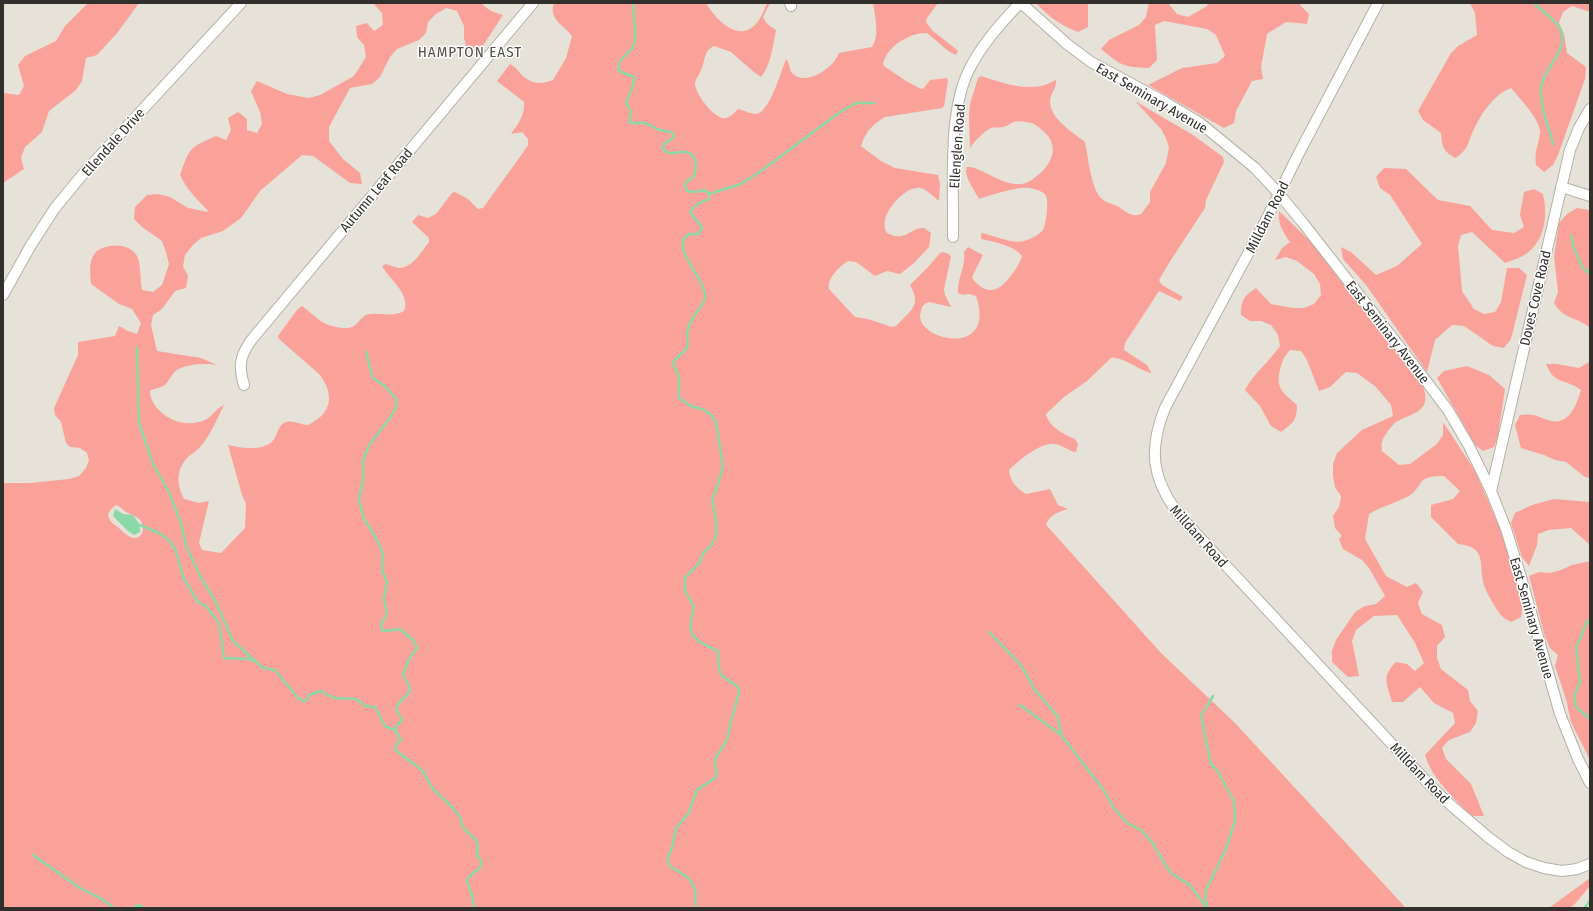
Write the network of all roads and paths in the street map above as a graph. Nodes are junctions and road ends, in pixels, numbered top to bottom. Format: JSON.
{"nodes":[{"id":1,"x":240,"y":3,"type":"edge"},
{"id":2,"x":533,"y":3,"type":"edge"},
{"id":3,"x":1021,"y":3,"type":"edge"},
{"id":4,"x":1378,"y":3,"type":"edge"},
{"id":5,"x":1590,"y":109,"type":"edge"},
{"id":6,"x":1561,"y":187,"type":"junction"},
{"id":7,"x":1279,"y":194,"type":"junction"},
{"id":8,"x":1590,"y":196,"type":"edge"},
{"id":9,"x":953,"y":237,"type":"dead end"},
{"id":10,"x":3,"y":295,"type":"edge"},
{"id":11,"x":244,"y":385,"type":"dead end"},
{"id":12,"x":1491,"y":491,"type":"junction"},
{"id":13,"x":1590,"y":783,"type":"edge"},
{"id":14,"x":1590,"y":864,"type":"edge"}],
"edges":[{"from":1,"to":10,"type":"street","name":"Ellendale Drive"},
{"from":2,"to":11,"type":"street","name":"Autumn Leaf Road"},
{"from":3,"to":7,"type":"street","name":"East Seminary Avenue"},
{"from":3,"to":9,"type":"street","name":"Ellenglen Road"},
{"from":4,"to":7,"type":"street","name":"Milldam Road"},
{"from":5,"to":6,"type":"street","name":"Doves Cove Road"},
{"from":6,"to":8,"type":"street"},
{"from":6,"to":12,"type":"street","name":"Doves Cove Road"},
{"from":7,"to":12,"type":"street","name":"East Seminary Avenue"},
{"from":7,"to":14,"type":"street","name":"Milldam Road"},
{"from":12,"to":13,"type":"street","name":"East Seminary Avenue"}]}
